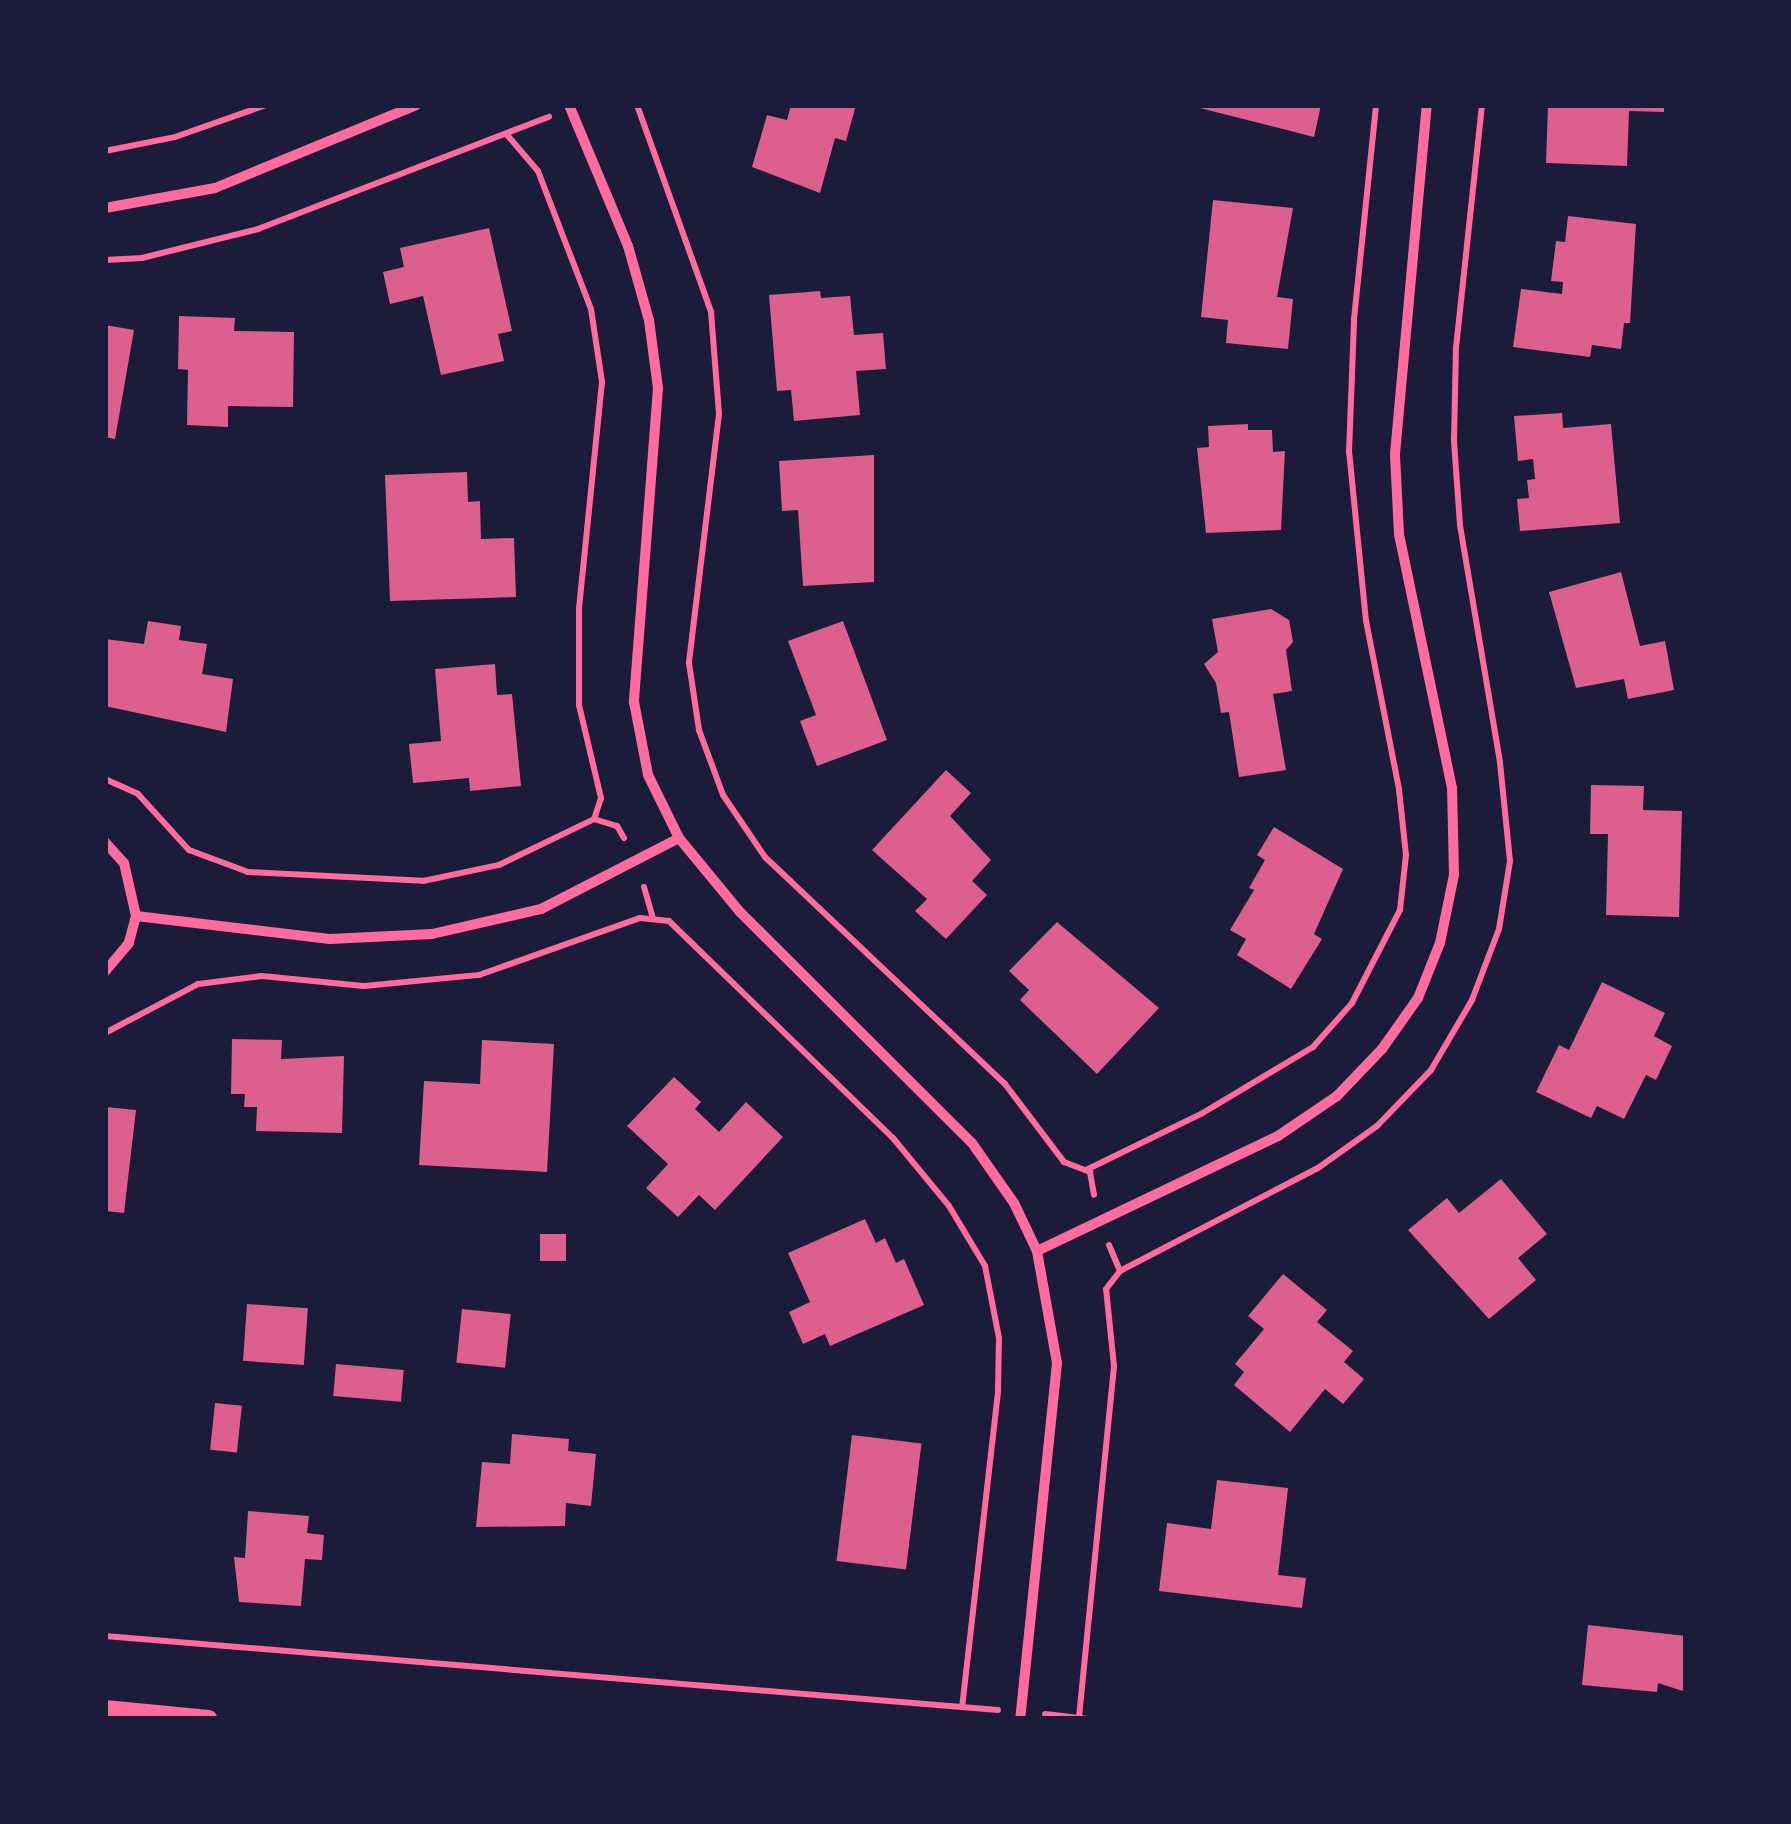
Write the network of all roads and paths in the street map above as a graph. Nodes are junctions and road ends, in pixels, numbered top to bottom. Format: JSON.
{"nodes":[{"id":1,"x":266,"y":105,"type":"edge"},
{"id":2,"x":416,"y":105,"type":"edge"},
{"id":3,"x":637,"y":105,"type":"edge"},
{"id":4,"x":1376,"y":105,"type":"edge"},
{"id":5,"x":1427,"y":105,"type":"edge"},
{"id":6,"x":1482,"y":105,"type":"edge"},
{"id":7,"x":569,"y":106,"type":"edge"},
{"id":8,"x":508,"y":136,"type":"junction"},
{"id":9,"x":105,"y":151,"type":"edge"},
{"id":10,"x":105,"y":208,"type":"edge"},
{"id":11,"x":105,"y":260,"type":"edge"},
{"id":12,"x":105,"y":779,"type":"edge"},
{"id":13,"x":594,"y":819,"type":"junction"},
{"id":14,"x":679,"y":838,"type":"junction"},
{"id":15,"x":105,"y":842,"type":"edge"},
{"id":16,"x":636,"y":862,"type":"junction"},
{"id":17,"x":136,"y":916,"type":"junction"},
{"id":18,"x":652,"y":919,"type":"junction"},
{"id":19,"x":105,"y":972,"type":"edge"},
{"id":20,"x":105,"y":1033,"type":"edge"},
{"id":21,"x":1085,"y":1170,"type":"junction"},
{"id":22,"x":1100,"y":1222,"type":"junction"},
{"id":23,"x":1038,"y":1251,"type":"junction"},
{"id":24,"x":1120,"y":1271,"type":"junction"},
{"id":25,"x":105,"y":1636,"type":"edge"},
{"id":26,"x":962,"y":1706,"type":"junction"},
{"id":27,"x":105,"y":1709,"type":"edge"},
{"id":28,"x":1021,"y":1716,"type":"edge"},
{"id":29,"x":1079,"y":1717,"type":"edge"},
{"id":30,"x":209,"y":1719,"type":"edge"},
{"id":31,"x":1088,"y":1719,"type":"edge"}],
"edges":[{"from":1,"to":9,"type":"path"},
{"from":2,"to":10,"type":"street"},
{"from":3,"to":21,"type":"path"},
{"from":4,"to":21,"type":"path"},
{"from":5,"to":22,"type":"street"},
{"from":6,"to":24,"type":"path"},
{"from":7,"to":8,"type":"path"},
{"from":7,"to":14,"type":"street"},
{"from":8,"to":11,"type":"path"},
{"from":8,"to":13,"type":"path"},
{"from":12,"to":13,"type":"path"},
{"from":13,"to":16,"type":"path"},
{"from":14,"to":16,"type":"street"},
{"from":14,"to":23,"type":"street"},
{"from":15,"to":17,"type":"street"},
{"from":16,"to":17,"type":"street"},
{"from":16,"to":18,"type":"path"},
{"from":17,"to":19,"type":"street"},
{"from":18,"to":20,"type":"path"},
{"from":18,"to":26,"type":"path"},
{"from":21,"to":22,"type":"path"},
{"from":22,"to":23,"type":"street"},
{"from":22,"to":24,"type":"path"},
{"from":23,"to":28,"type":"street"},
{"from":24,"to":29,"type":"path"},
{"from":25,"to":26,"type":"path"},
{"from":26,"to":28,"type":"path"},
{"from":27,"to":30,"type":"street"},
{"from":28,"to":29,"type":"path"},
{"from":29,"to":31,"type":"path"}]}
